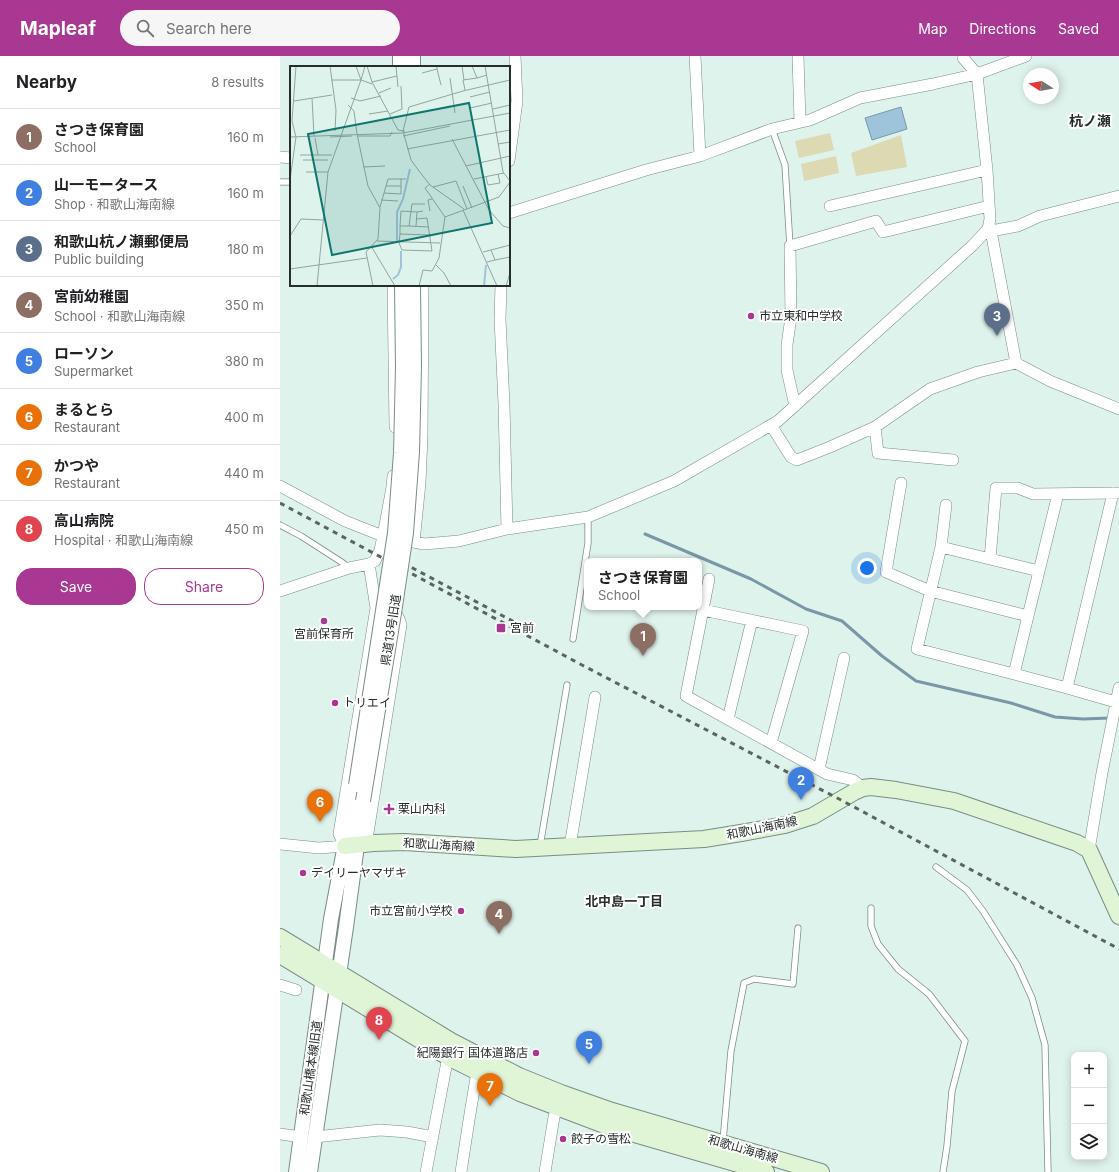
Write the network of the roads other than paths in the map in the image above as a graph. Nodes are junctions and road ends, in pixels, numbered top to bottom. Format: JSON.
{"nodes":[{"id":1,"x":515,"y":56,"type":"edge"},
{"id":2,"x":695,"y":56,"type":"edge"},
{"id":3,"x":798,"y":56,"type":"edge"},
{"id":4,"x":963,"y":56,"type":"edge"},
{"id":5,"x":1026,"y":56,"type":"edge"},
{"id":6,"x":977,"y":74,"type":"junction"},
{"id":7,"x":800,"y":122,"type":"junction"},
{"id":8,"x":772,"y":129,"type":"junction"},
{"id":9,"x":510,"y":153,"type":"edge"},
{"id":10,"x":700,"y":156,"type":"junction"},
{"id":11,"x":280,"y":157,"type":"edge"},
{"id":12,"x":290,"y":158,"type":"edge"},
{"id":13,"x":988,"y":170,"type":"junction"},
{"id":14,"x":1119,"y":196,"type":"edge"},
{"id":15,"x":830,"y":206,"type":"dead end"},
{"id":16,"x":990,"y":206,"type":"junction"},
{"id":17,"x":510,"y":213,"type":"edge"},
{"id":18,"x":990,"y":230,"type":"junction"},
{"id":19,"x":790,"y":246,"type":"junction"},
{"id":20,"x":393,"y":286,"type":"edge"},
{"id":21,"x":402,"y":286,"type":"edge"},
{"id":22,"x":413,"y":286,"type":"edge"},
{"id":23,"x":423,"y":286,"type":"edge"},
{"id":24,"x":501,"y":286,"type":"edge"},
{"id":25,"x":1016,"y":363,"type":"junction"},
{"id":26,"x":795,"y":406,"type":"junction"},
{"id":27,"x":1119,"y":408,"type":"edge"},
{"id":28,"x":771,"y":425,"type":"junction"},
{"id":29,"x":875,"y":427,"type":"junction"},
{"id":30,"x":953,"y":460,"type":"dead end"},
{"id":31,"x":902,"y":484,"type":"dead end"},
{"id":32,"x":280,"y":486,"type":"edge"},
{"id":33,"x":1116,"y":493,"type":"edge"},
{"id":34,"x":1058,"y":494,"type":"junction"},
{"id":35,"x":946,"y":505,"type":"dead end"},
{"id":36,"x":588,"y":517,"type":"junction"},
{"id":37,"x":280,"y":525,"type":"edge"},
{"id":38,"x":507,"y":529,"type":"junction"},
{"id":39,"x":383,"y":536,"type":"junction"},
{"id":40,"x":414,"y":542,"type":"junction"},
{"id":41,"x":941,"y":547,"type":"junction"},
{"id":42,"x":586,"y":558,"type":"edge"},
{"id":43,"x":990,"y":559,"type":"junction"},
{"id":44,"x":369,"y":564,"type":"junction"},
{"id":45,"x":349,"y":568,"type":"junction"},
{"id":46,"x":584,"y":569,"type":"edge"},
{"id":47,"x":1039,"y":571,"type":"junction"},
{"id":48,"x":709,"y":579,"type":"dead end"},
{"id":49,"x":280,"y":591,"type":"edge"},
{"id":50,"x":930,"y":591,"type":"junction"},
{"id":51,"x":376,"y":608,"type":"junction"},
{"id":52,"x":704,"y":610,"type":"junction"},
{"id":53,"x":1028,"y":616,"type":"junction"},
{"id":54,"x":752,"y":620,"type":"junction"},
{"id":55,"x":573,"y":639,"type":"dead end"},
{"id":56,"x":844,"y":658,"type":"dead end"},
{"id":57,"x":1014,"y":674,"type":"junction"},
{"id":58,"x":567,"y":685,"type":"dead end"},
{"id":59,"x":1067,"y":688,"type":"junction"},
{"id":60,"x":1119,"y":688,"type":"edge"},
{"id":61,"x":595,"y":697,"type":"dead end"},
{"id":62,"x":1117,"y":702,"type":"edge"},
{"id":63,"x":728,"y":719,"type":"junction"},
{"id":64,"x":771,"y":743,"type":"junction"},
{"id":65,"x":818,"y":769,"type":"junction"},
{"id":66,"x":863,"y":788,"type":"junction"},
{"id":67,"x":358,"y":799,"type":"junction"},
{"id":68,"x":280,"y":844,"type":"edge"},
{"id":69,"x":351,"y":845,"type":"junction"},
{"id":70,"x":570,"y":846,"type":"junction"},
{"id":71,"x":539,"y":848,"type":"junction"},
{"id":72,"x":1089,"y":850,"type":"junction"},
{"id":73,"x":936,"y":867,"type":"dead end"},
{"id":74,"x":1115,"y":899,"type":"edge"},
{"id":75,"x":871,"y":908,"type":"dead end"},
{"id":76,"x":1119,"y":916,"type":"edge"},
{"id":77,"x":798,"y":928,"type":"dead end"},
{"id":78,"x":280,"y":937,"type":"edge"},
{"id":79,"x":280,"y":955,"type":"edge"},
{"id":80,"x":325,"y":964,"type":"junction"},
{"id":81,"x":339,"y":973,"type":"junction"},
{"id":82,"x":280,"y":985,"type":"edge"},
{"id":83,"x":330,"y":985,"type":"junction"},
{"id":84,"x":296,"y":990,"type":"dead end"},
{"id":85,"x":451,"y":1041,"type":"junction"},
{"id":86,"x":448,"y":1057,"type":"junction"},
{"id":87,"x":477,"y":1072,"type":"junction"},
{"id":88,"x":559,"y":1100,"type":"junction"},
{"id":89,"x":280,"y":1134,"type":"edge"},
{"id":90,"x":308,"y":1137,"type":"junction"},
{"id":91,"x":433,"y":1137,"type":"junction"},
{"id":92,"x":723,"y":1143,"type":"junction"},
{"id":93,"x":296,"y":1172,"type":"edge"},
{"id":94,"x":310,"y":1172,"type":"edge"},
{"id":95,"x":426,"y":1172,"type":"edge"},
{"id":96,"x":461,"y":1172,"type":"edge"},
{"id":97,"x":545,"y":1172,"type":"edge"},
{"id":98,"x":766,"y":1172,"type":"edge"},
{"id":99,"x":821,"y":1172,"type":"edge"},
{"id":100,"x":943,"y":1172,"type":"edge"},
{"id":101,"x":1048,"y":1172,"type":"edge"}],
"edges":[{"from":1,"to":9,"type":"street"},
{"from":2,"to":10,"type":"street"},
{"from":3,"to":7,"type":"street"},
{"from":4,"to":6,"type":"street"},
{"from":5,"to":6,"type":"street"},
{"from":6,"to":7,"type":"street"},
{"from":6,"to":13,"type":"street"},
{"from":7,"to":8,"type":"street"},
{"from":8,"to":10,"type":"street"},
{"from":8,"to":19,"type":"lane"},
{"from":10,"to":17,"type":"street"},
{"from":11,"to":12,"type":"street"},
{"from":13,"to":15,"type":"street"},
{"from":13,"to":16,"type":"street"},
{"from":14,"to":18,"type":"street"},
{"from":16,"to":18,"type":"street"},
{"from":16,"to":19,"type":"street"},
{"from":18,"to":25,"type":"street"},
{"from":18,"to":26,"type":"street"},
{"from":19,"to":26,"type":"street"},
{"from":20,"to":39,"type":"street"},
{"from":21,"to":67,"type":"street","name":"県道13号旧道","bridge":true},
{"from":22,"to":67,"type":"street","name":"県道13号旧道","bridge":true},
{"from":23,"to":40,"type":"street"},
{"from":24,"to":38,"type":"street"},
{"from":25,"to":27,"type":"street"},
{"from":25,"to":29,"type":"street"},
{"from":26,"to":28,"type":"street"},
{"from":28,"to":29,"type":"street"},
{"from":28,"to":36,"type":"street"},
{"from":29,"to":30,"type":"street"},
{"from":31,"to":50,"type":"street"},
{"from":32,"to":39,"type":"street"},
{"from":33,"to":34,"type":"street"},
{"from":33,"to":59,"type":"street"},
{"from":34,"to":43,"type":"street"},
{"from":34,"to":47,"type":"street"},
{"from":35,"to":41,"type":"street"},
{"from":36,"to":38,"type":"street"},
{"from":36,"to":42,"type":"lane"},
{"from":37,"to":45,"type":"lane"},
{"from":38,"to":40,"type":"street"},
{"from":39,"to":40,"type":"street"},
{"from":39,"to":44,"type":"street"},
{"from":41,"to":43,"type":"street"},
{"from":41,"to":50,"type":"street"},
{"from":43,"to":47,"type":"street"},
{"from":44,"to":45,"type":"street"},
{"from":44,"to":51,"type":"street"},
{"from":45,"to":49,"type":"street"},
{"from":46,"to":55,"type":"lane"},
{"from":47,"to":53,"type":"street"},
{"from":48,"to":52,"type":"street"},
{"from":50,"to":53,"type":"street"},
{"from":50,"to":57,"type":"street"},
{"from":51,"to":69,"type":"street"},
{"from":51,"to":69,"type":"street"},
{"from":52,"to":54,"type":"street"},
{"from":52,"to":63,"type":"street"},
{"from":53,"to":57,"type":"street"},
{"from":54,"to":63,"type":"street"},
{"from":54,"to":64,"type":"street"},
{"from":56,"to":65,"type":"street"},
{"from":57,"to":59,"type":"street"},
{"from":58,"to":71,"type":"lane"},
{"from":59,"to":62,"type":"street"},
{"from":60,"to":62,"type":"street"},
{"from":61,"to":70,"type":"street"},
{"from":62,"to":72,"type":"street"},
{"from":63,"to":64,"type":"street"},
{"from":64,"to":65,"type":"street"},
{"from":65,"to":66,"type":"street"},
{"from":66,"to":70,"type":"main road","name":"和歌山海南線"},
{"from":66,"to":72,"type":"main road","name":"和歌山海南線"},
{"from":67,"to":69,"type":"street","name":"県道13号旧道"},
{"from":68,"to":69,"type":"street"},
{"from":69,"to":71,"type":"main road","name":"和歌山海南線"},
{"from":69,"to":80,"type":"street","name":"県道13号旧道"},
{"from":69,"to":81,"type":"street","name":"県道13号旧道"},
{"from":70,"to":71,"type":"main road","name":"和歌山海南線"},
{"from":72,"to":74,"type":"main road"},
{"from":73,"to":101,"type":"lane"},
{"from":74,"to":76,"type":"main road"},
{"from":75,"to":100,"type":"lane"},
{"from":77,"to":92,"type":"lane"},
{"from":78,"to":80,"type":"main road","name":"和歌山海南線"},
{"from":79,"to":83,"type":"main road","name":"和歌山海南線"},
{"from":80,"to":81,"type":"main road","name":"和歌山海南線"},
{"from":80,"to":83,"type":"street","name":"和歌山橋本線旧道"},
{"from":81,"to":83,"type":"street","name":"和歌山橋本線旧道"},
{"from":81,"to":85,"type":"main road","name":"和歌山海南線"},
{"from":82,"to":84,"type":"street"},
{"from":83,"to":86,"type":"main road","name":"和歌山海南線"},
{"from":83,"to":90,"type":"street","name":"和歌山橋本線旧道"},
{"from":85,"to":86,"type":"street"},
{"from":85,"to":88,"type":"main road","name":"和歌山海南線"},
{"from":86,"to":87,"type":"main road","name":"和歌山海南線"},
{"from":86,"to":91,"type":"street"},
{"from":87,"to":88,"type":"main road","name":"和歌山海南線"},
{"from":87,"to":96,"type":"street"},
{"from":88,"to":92,"type":"main road","name":"和歌山海南線"},
{"from":88,"to":97,"type":"street"},
{"from":88,"to":98,"type":"main road","name":"和歌山海南線"},
{"from":89,"to":90,"type":"street"},
{"from":90,"to":91,"type":"street"},
{"from":90,"to":93,"type":"street","name":"和歌山橋本線旧道"},
{"from":90,"to":94,"type":"street","name":"和歌山橋本線旧道"},
{"from":91,"to":95,"type":"street"},
{"from":92,"to":99,"type":"main road","name":"和歌山海南線"}]}
